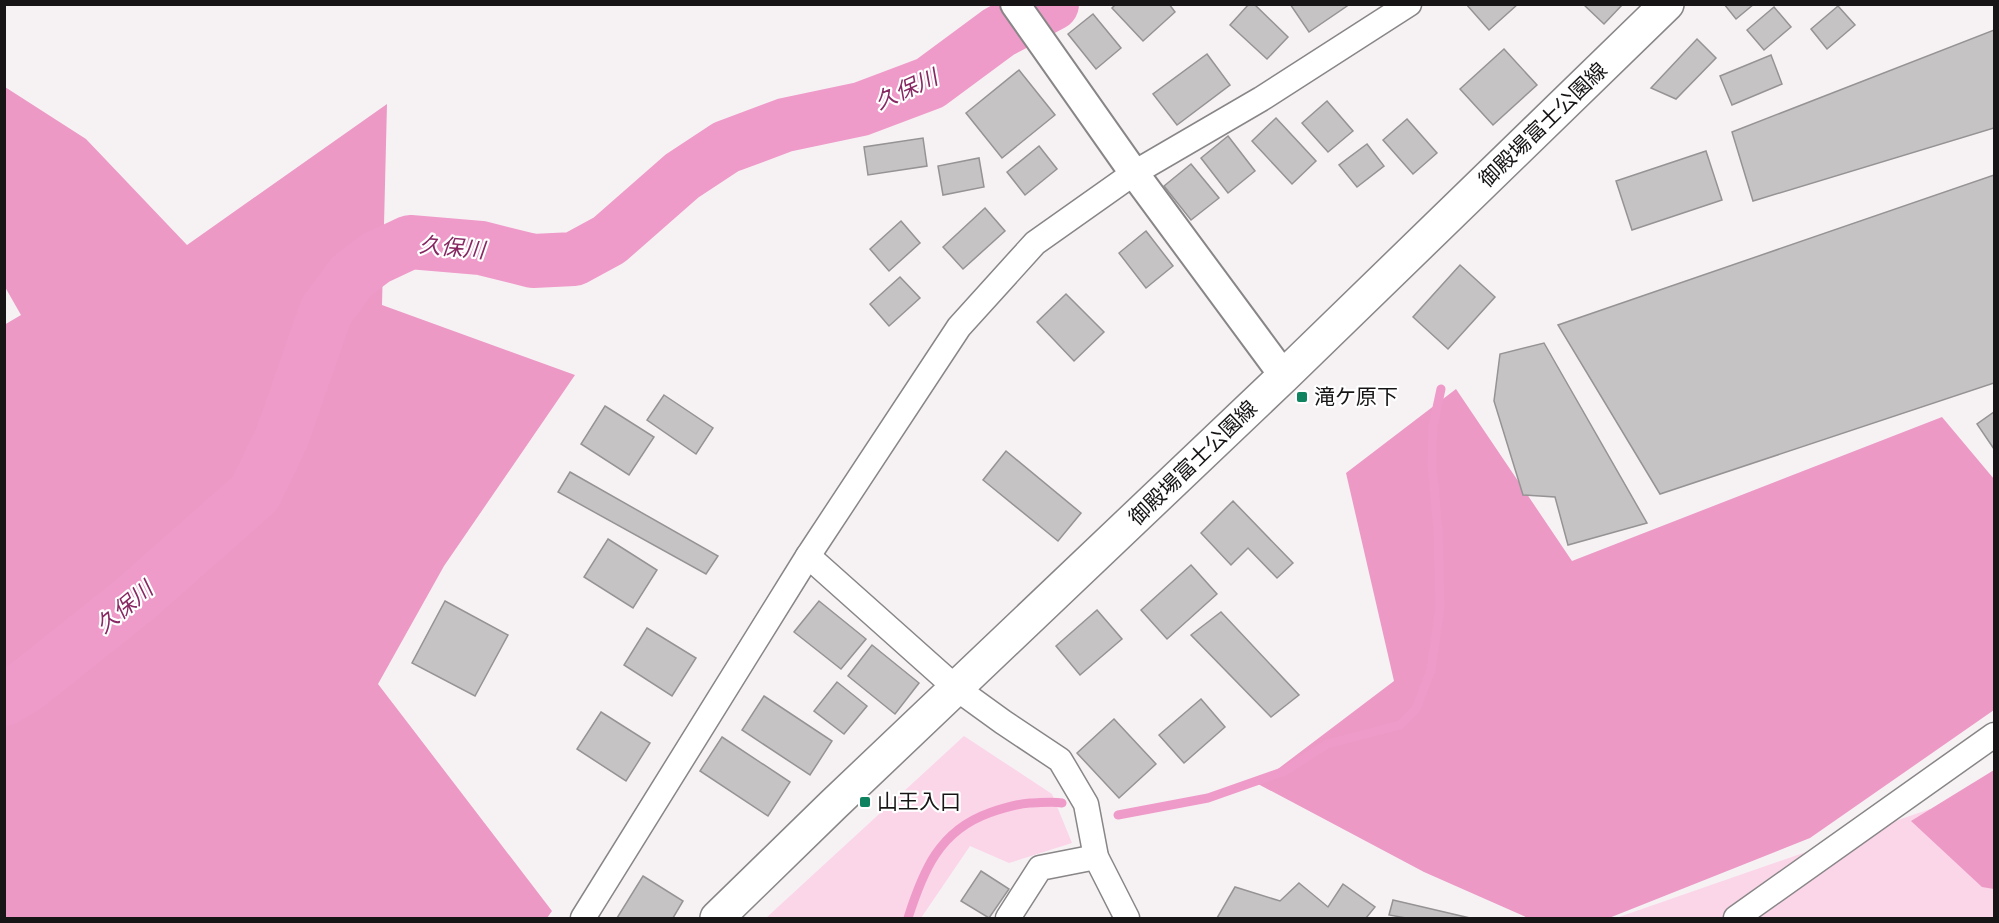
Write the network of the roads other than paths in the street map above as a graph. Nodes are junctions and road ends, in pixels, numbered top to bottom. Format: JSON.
{"nodes":[{"id":1,"x":1015,"y":4,"type":"edge"},
{"id":2,"x":1409,"y":4,"type":"edge"},
{"id":3,"x":1667,"y":4,"type":"edge"},
{"id":4,"x":1134,"y":173,"type":"junction"},
{"id":5,"x":1284,"y":376,"type":"junction"},
{"id":6,"x":808,"y":556,"type":"junction"},
{"id":7,"x":956,"y":688,"type":"junction"},
{"id":8,"x":1995,"y":735,"type":"edge"},
{"id":9,"x":1096,"y":857,"type":"junction"},
{"id":10,"x":583,"y":918,"type":"edge"},
{"id":11,"x":717,"y":918,"type":"edge"},
{"id":12,"x":1008,"y":918,"type":"edge"},
{"id":13,"x":1127,"y":918,"type":"edge"},
{"id":14,"x":1736,"y":918,"type":"edge"}],
"edges":[{"from":1,"to":4,"type":"street"},
{"from":2,"to":4,"type":"street"},
{"from":3,"to":5,"type":"main road","name":"御殿場富士公園線"},
{"from":4,"to":5,"type":"street"},
{"from":4,"to":6,"type":"street"},
{"from":5,"to":7,"type":"main road","name":"御殿場富士公園線"},
{"from":6,"to":7,"type":"street"},
{"from":6,"to":10,"type":"street"},
{"from":7,"to":9,"type":"street"},
{"from":7,"to":11,"type":"main road","name":"御殿場富士公園線"},
{"from":8,"to":14,"type":"street"},
{"from":9,"to":12,"type":"street"},
{"from":9,"to":13,"type":"street"}]}
